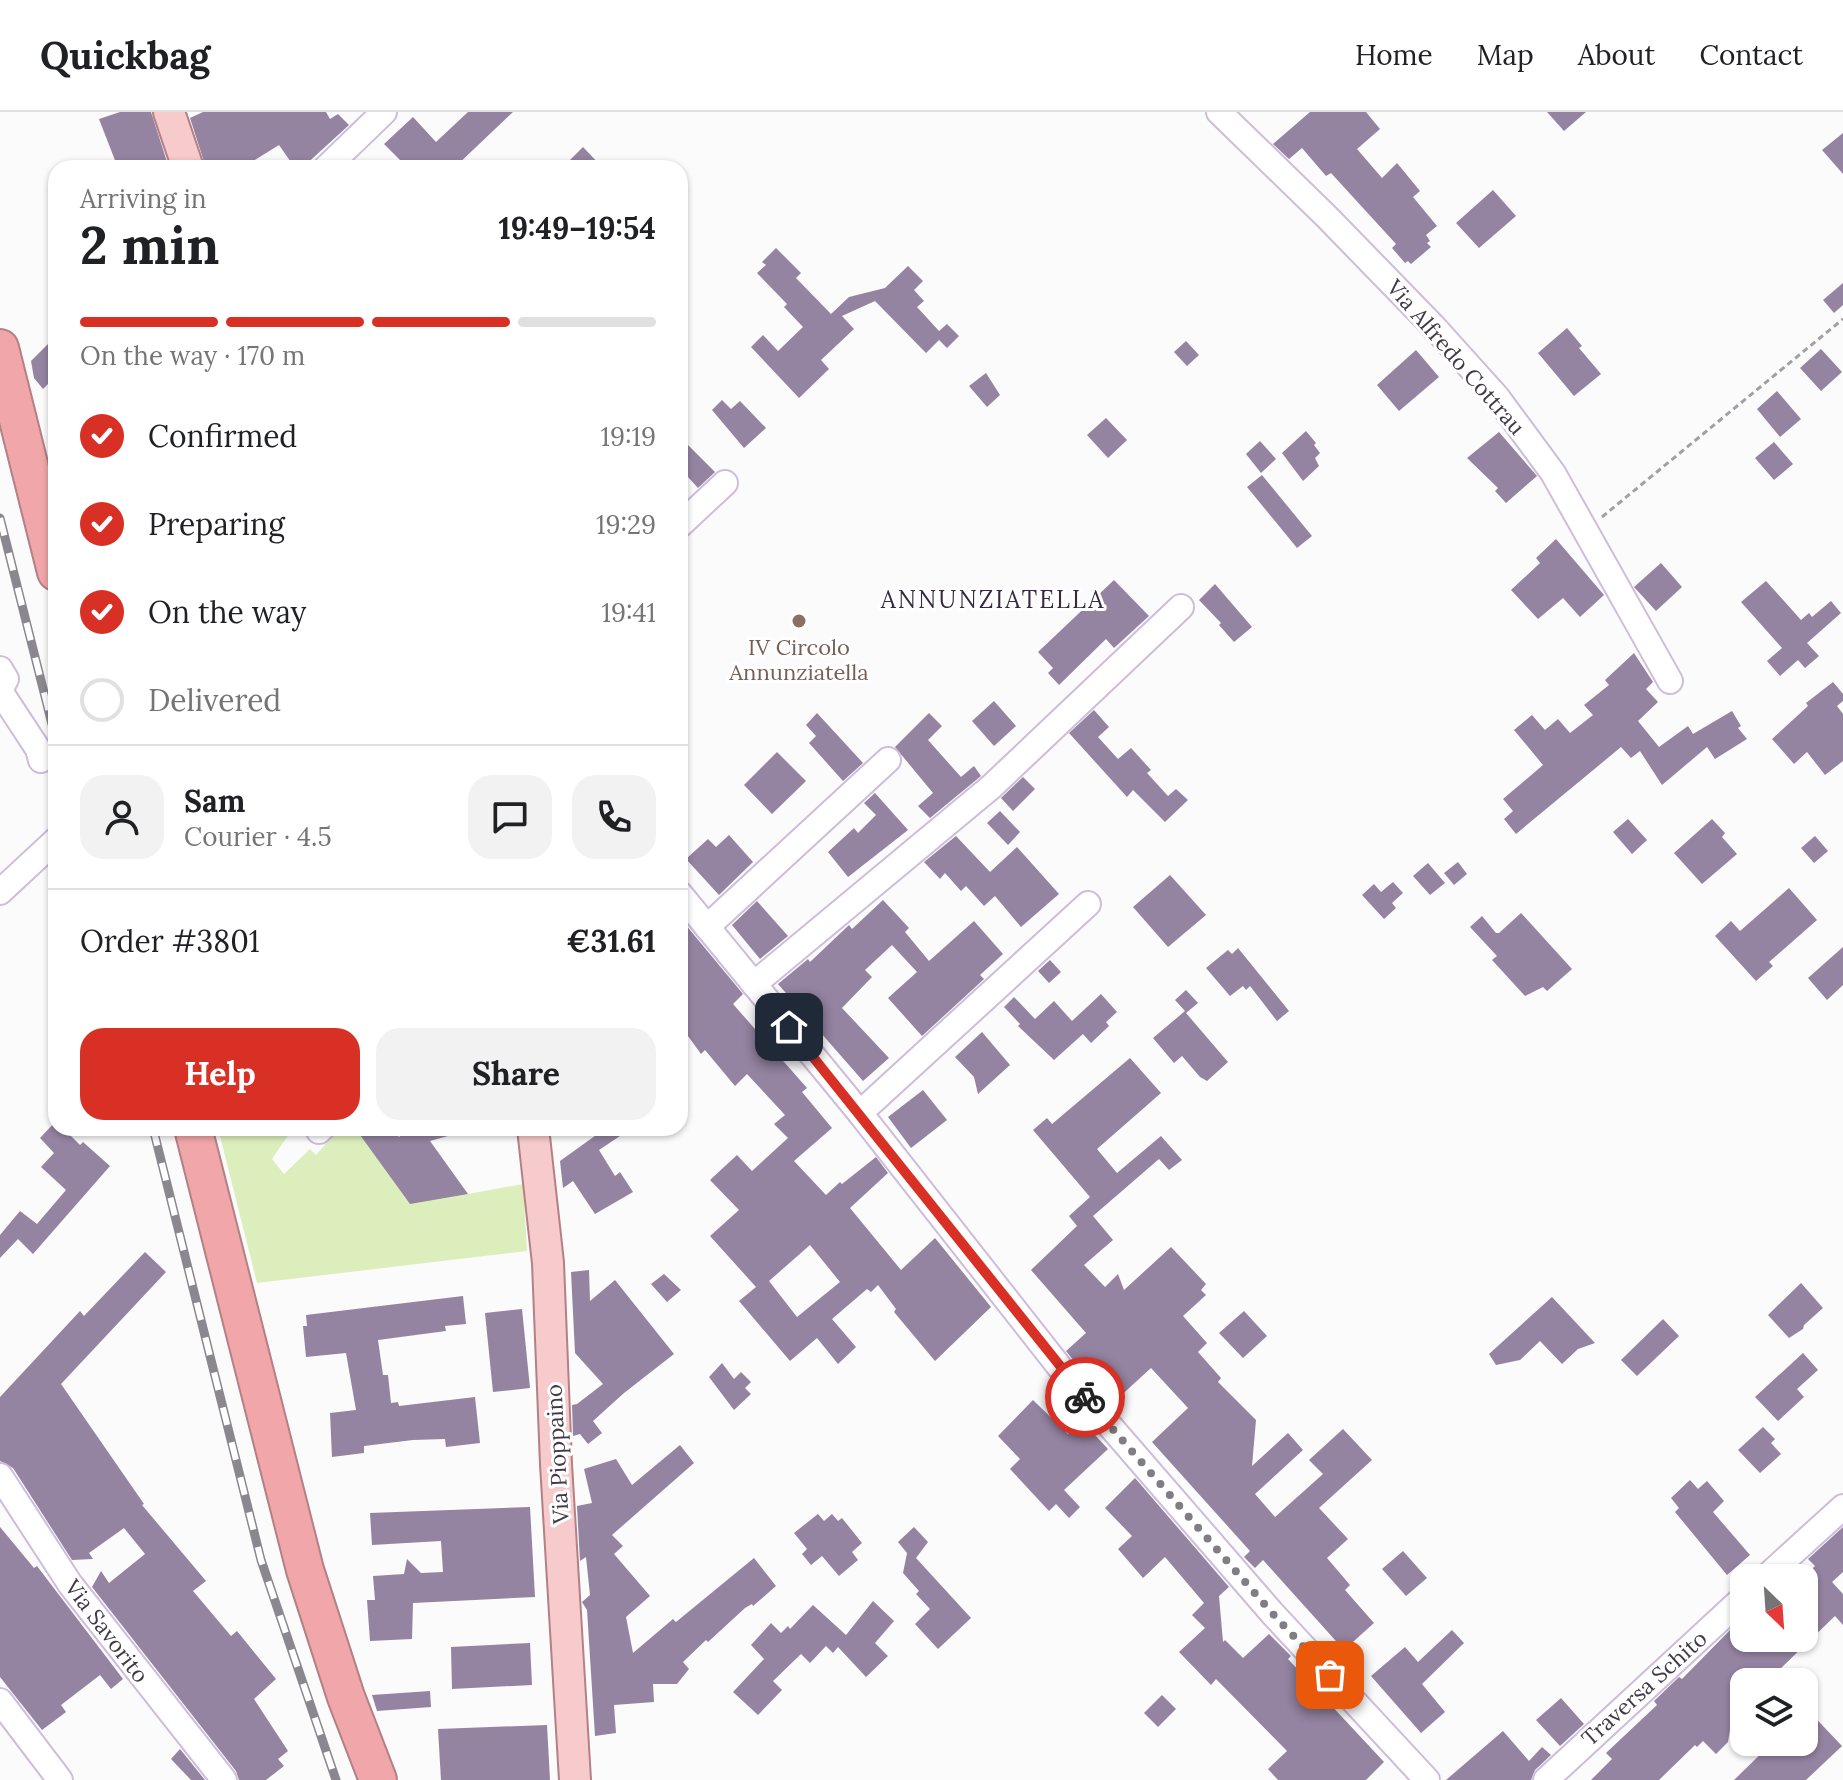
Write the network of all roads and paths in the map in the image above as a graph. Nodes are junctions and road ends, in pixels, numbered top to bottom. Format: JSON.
{"nodes":[{"id":1,"x":169,"y":112,"type":"edge"},
{"id":2,"x":384,"y":112,"type":"edge"},
{"id":3,"x":1219,"y":112,"type":"edge"},
{"id":4,"x":185,"y":160,"type":"edge"},
{"id":5,"x":334,"y":160,"type":"edge"},
{"id":6,"x":1843,"y":319,"type":"edge"},
{"id":7,"x":0,"y":348,"type":"edge"},
{"id":8,"x":725,"y":483,"type":"dead end"},
{"id":9,"x":688,"y":518,"type":"edge"},
{"id":10,"x":1586,"y":529,"type":"junction"},
{"id":11,"x":48,"y":540,"type":"edge"},
{"id":12,"x":1181,"y":607,"type":"dead end"},
{"id":13,"x":0,"y":669,"type":"edge"},
{"id":14,"x":1670,"y":681,"type":"dead end"},
{"id":15,"x":0,"y":690,"type":"edge"},
{"id":16,"x":41,"y":760,"type":"dead end"},
{"id":17,"x":888,"y":760,"type":"dead end"},
{"id":18,"x":48,"y":847,"type":"edge"},
{"id":19,"x":0,"y":892,"type":"edge"},
{"id":20,"x":688,"y":904,"type":"edge"},
{"id":21,"x":1088,"y":904,"type":"dead end"},
{"id":22,"x":707,"y":927,"type":"junction"},
{"id":23,"x":754,"y":984,"type":"junction"},
{"id":24,"x":860,"y":1113,"type":"junction"},
{"id":25,"x":195,"y":1136,"type":"edge"},
{"id":26,"x":534,"y":1136,"type":"edge"},
{"id":27,"x":0,"y":1476,"type":"edge"},
{"id":28,"x":1843,"y":1507,"type":"edge"},
{"id":29,"x":1780,"y":1564,"type":"edge"},
{"id":30,"x":1730,"y":1610,"type":"edge"},
{"id":31,"x":0,"y":1701,"type":"edge"},
{"id":32,"x":60,"y":1780,"type":"edge"},
{"id":33,"x":224,"y":1780,"type":"edge"},
{"id":34,"x":378,"y":1780,"type":"edge"},
{"id":35,"x":575,"y":1780,"type":"edge"},
{"id":36,"x":1427,"y":1780,"type":"edge"},
{"id":37,"x":1546,"y":1780,"type":"edge"}],
"edges":[{"from":1,"to":4,"type":"main road"},
{"from":2,"to":5,"type":"street"},
{"from":3,"to":10,"type":"street","name":"Via Alfredo Cottrau"},
{"from":6,"to":10,"type":"path"},
{"from":7,"to":11,"type":"highway"},
{"from":8,"to":9,"type":"street"},
{"from":10,"to":14,"type":"street","name":"Via Alfredo Cottrau"},
{"from":12,"to":23,"type":"street"},
{"from":13,"to":15,"type":"street"},
{"from":15,"to":16,"type":"street"},
{"from":17,"to":22,"type":"street"},
{"from":18,"to":19,"type":"street"},
{"from":20,"to":22,"type":"street"},
{"from":21,"to":24,"type":"street"},
{"from":22,"to":23,"type":"street"},
{"from":23,"to":24,"type":"street"},
{"from":24,"to":36,"type":"street"},
{"from":25,"to":34,"type":"highway"},
{"from":26,"to":35,"type":"main road","name":"Via Pioppaino"},
{"from":27,"to":33,"type":"street","name":"Via Savorito"},
{"from":28,"to":29,"type":"street"},
{"from":30,"to":37,"type":"street","name":"Traversa Schito"},
{"from":31,"to":32,"type":"street"}]}
